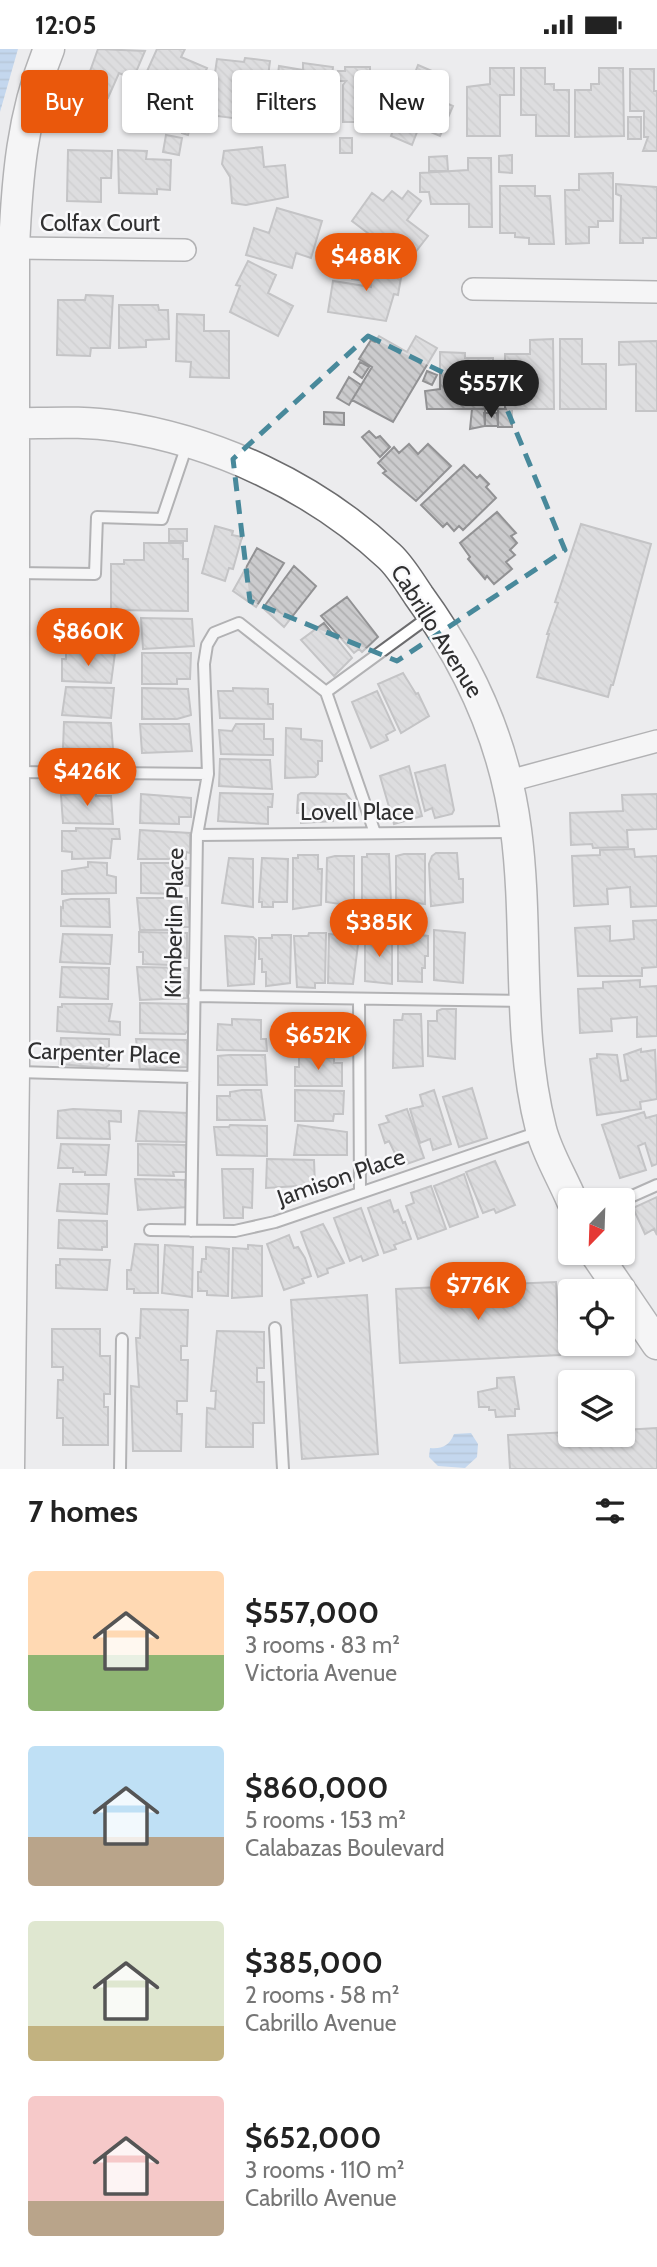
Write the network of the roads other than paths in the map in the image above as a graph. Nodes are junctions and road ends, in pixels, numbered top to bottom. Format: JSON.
{"nodes":[{"id":1,"x":48,"y":49,"type":"edge"},
{"id":2,"x":14,"y":249,"type":"junction"},
{"id":3,"x":185,"y":250,"type":"dead end"},
{"id":4,"x":473,"y":289,"type":"dead end"},
{"id":5,"x":657,"y":292,"type":"edge"},
{"id":6,"x":8,"y":423,"type":"edge"},
{"id":7,"x":188,"y":443,"type":"junction"},
{"id":8,"x":15,"y":573,"type":"junction"},
{"id":9,"x":432,"y":614,"type":"junction"},
{"id":10,"x":326,"y":692,"type":"junction"},
{"id":11,"x":657,"y":741,"type":"edge"},
{"id":12,"x":14,"y":772,"type":"junction"},
{"id":13,"x":208,"y":774,"type":"junction"},
{"id":14,"x":509,"y":781,"type":"junction"},
{"id":15,"x":517,"y":832,"type":"junction"},
{"id":16,"x":375,"y":833,"type":"junction"},
{"id":17,"x":197,"y":835,"type":"junction"},
{"id":18,"x":194,"y":996,"type":"junction"},
{"id":19,"x":359,"y":999,"type":"junction"},
{"id":20,"x":526,"y":1002,"type":"junction"},
{"id":21,"x":14,"y":1072,"type":"junction"},
{"id":22,"x":193,"y":1077,"type":"junction"},
{"id":23,"x":541,"y":1131,"type":"junction"},
{"id":24,"x":657,"y":1185,"type":"edge"},
{"id":25,"x":566,"y":1188,"type":"edge"},
{"id":26,"x":360,"y":1192,"type":"junction"},
{"id":27,"x":635,"y":1195,"type":"edge"},
{"id":28,"x":150,"y":1230,"type":"dead end"},
{"id":29,"x":191,"y":1231,"type":"junction"},
{"id":30,"x":635,"y":1312,"type":"edge"},
{"id":31,"x":275,"y":1328,"type":"dead end"},
{"id":32,"x":122,"y":1339,"type":"dead end"},
{"id":33,"x":657,"y":1344,"type":"edge"},
{"id":34,"x":9,"y":1469,"type":"edge"},
{"id":35,"x":120,"y":1469,"type":"edge"},
{"id":36,"x":283,"y":1469,"type":"edge"}],
"edges":[{"from":1,"to":2,"type":"street"},
{"from":2,"to":3,"type":"street","name":"Colfax Court"},
{"from":2,"to":6,"type":"street"},
{"from":4,"to":5,"type":"street"},
{"from":6,"to":7,"type":"street","name":"Cabrillo Avenue"},
{"from":6,"to":8,"type":"street"},
{"from":7,"to":8,"type":"lane"},
{"from":7,"to":9,"type":"street","name":"Cabrillo Avenue"},
{"from":8,"to":12,"type":"street"},
{"from":9,"to":10,"type":"lane"},
{"from":9,"to":14,"type":"street","name":"Cabrillo Avenue"},
{"from":10,"to":13,"type":"lane","name":"Kimberlin Place"},
{"from":10,"to":16,"type":"lane"},
{"from":11,"to":14,"type":"street"},
{"from":12,"to":13,"type":"lane"},
{"from":12,"to":21,"type":"street"},
{"from":13,"to":17,"type":"lane","name":"Kimberlin Place"},
{"from":14,"to":15,"type":"street","name":"Cabrillo Avenue"},
{"from":15,"to":16,"type":"lane","name":"Lovell Place"},
{"from":15,"to":20,"type":"street","name":"Cabrillo Avenue"},
{"from":16,"to":17,"type":"lane","name":"Lovell Place"},
{"from":17,"to":18,"type":"lane","name":"Kimberlin Place"},
{"from":18,"to":19,"type":"lane"},
{"from":18,"to":22,"type":"lane","name":"Kimberlin Place"},
{"from":19,"to":20,"type":"lane"},
{"from":19,"to":26,"type":"lane"},
{"from":20,"to":23,"type":"street","name":"Cabrillo Avenue"},
{"from":21,"to":22,"type":"lane","name":"Carpenter Place"},
{"from":21,"to":34,"type":"street"},
{"from":22,"to":29,"type":"lane","name":"Kimberlin Place"},
{"from":23,"to":25,"type":"street","name":"Cabrillo Avenue"},
{"from":23,"to":26,"type":"lane","name":"Jamison Place"},
{"from":24,"to":27,"type":"lane"},
{"from":26,"to":29,"type":"lane","name":"Jamison Place"},
{"from":28,"to":29,"type":"lane","name":"Jamison Place"},
{"from":30,"to":33,"type":"street"},
{"from":31,"to":36,"type":"lane"},
{"from":32,"to":35,"type":"lane"}]}
